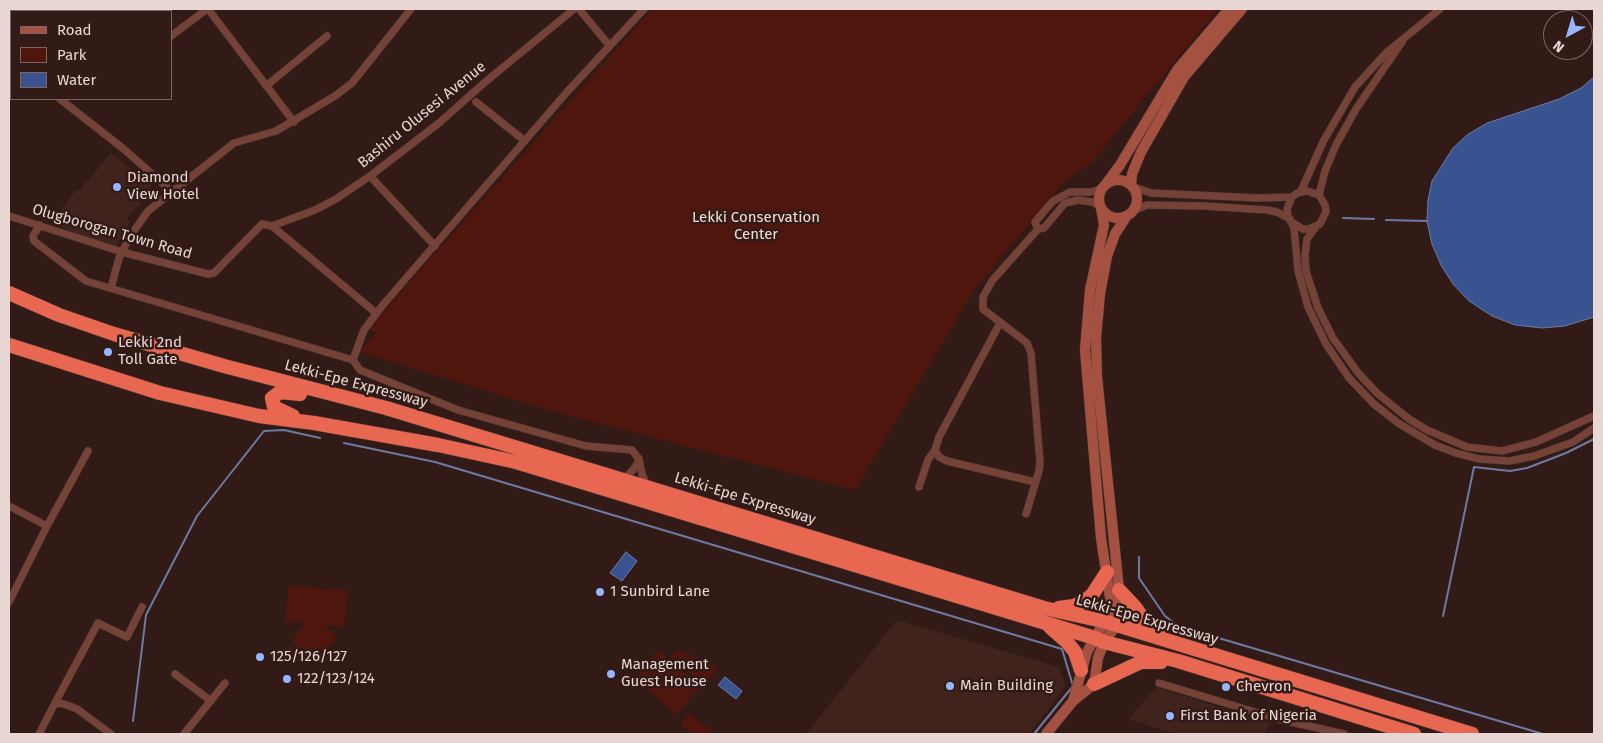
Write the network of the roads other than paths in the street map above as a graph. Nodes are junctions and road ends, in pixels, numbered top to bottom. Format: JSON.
{"nodes":[{"id":1,"x":207,"y":9,"type":"edge"},
{"id":2,"x":411,"y":9,"type":"edge"},
{"id":3,"x":574,"y":9,"type":"edge"},
{"id":4,"x":579,"y":9,"type":"edge"},
{"id":5,"x":644,"y":9,"type":"edge"},
{"id":6,"x":1229,"y":9,"type":"edge"},
{"id":7,"x":1242,"y":9,"type":"edge"},
{"id":8,"x":1440,"y":9,"type":"edge"},
{"id":9,"x":172,"y":35,"type":"edge"},
{"id":10,"x":327,"y":36,"type":"dead end"},
{"id":11,"x":1405,"y":37,"type":"junction"},
{"id":12,"x":609,"y":45,"type":"junction"},
{"id":13,"x":266,"y":86,"type":"junction"},
{"id":14,"x":61,"y":100,"type":"edge"},
{"id":15,"x":476,"y":102,"type":"dead end"},
{"id":16,"x":294,"y":122,"type":"junction"},
{"id":17,"x":525,"y":141,"type":"junction"},
{"id":18,"x":370,"y":176,"type":"junction"},
{"id":19,"x":1104,"y":186,"type":"junction"},
{"id":20,"x":1132,"y":186,"type":"junction"},
{"id":21,"x":171,"y":191,"type":"junction"},
{"id":22,"x":1301,"y":191,"type":"junction"},
{"id":23,"x":1319,"y":195,"type":"junction"},
{"id":24,"x":1292,"y":197,"type":"junction"},
{"id":25,"x":1101,"y":207,"type":"junction"},
{"id":26,"x":1135,"y":210,"type":"junction"},
{"id":27,"x":9,"y":216,"type":"edge"},
{"id":28,"x":1126,"y":217,"type":"junction"},
{"id":29,"x":1291,"y":220,"type":"junction"},
{"id":30,"x":40,"y":225,"type":"junction"},
{"id":31,"x":272,"y":226,"type":"junction"},
{"id":32,"x":1316,"y":226,"type":"junction"},
{"id":33,"x":1038,"y":229,"type":"junction"},
{"id":34,"x":435,"y":246,"type":"junction"},
{"id":35,"x":122,"y":252,"type":"junction"},
{"id":36,"x":208,"y":274,"type":"joint"},
{"id":37,"x":111,"y":288,"type":"junction"},
{"id":38,"x":9,"y":293,"type":"edge"},
{"id":39,"x":376,"y":313,"type":"junction"},
{"id":40,"x":1000,"y":323,"type":"junction"},
{"id":41,"x":9,"y":344,"type":"edge"},
{"id":42,"x":353,"y":360,"type":"junction"},
{"id":43,"x":337,"y":396,"type":"junction"},
{"id":44,"x":1594,"y":416,"type":"edge"},
{"id":45,"x":314,"y":423,"type":"junction"},
{"id":46,"x":1594,"y":428,"type":"edge"},
{"id":47,"x":935,"y":450,"type":"junction"},
{"id":48,"x":88,"y":451,"type":"dead end"},
{"id":49,"x":639,"y":460,"type":"junction"},
{"id":50,"x":624,"y":479,"type":"junction"},
{"id":51,"x":1035,"y":482,"type":"junction"},
{"id":52,"x":647,"y":486,"type":"junction"},
{"id":53,"x":919,"y":487,"type":"dead end"},
{"id":54,"x":9,"y":506,"type":"edge"},
{"id":55,"x":1026,"y":514,"type":"dead end"},
{"id":56,"x":47,"y":526,"type":"junction"},
{"id":57,"x":1107,"y":572,"type":"junction"},
{"id":58,"x":1119,"y":590,"type":"junction"},
{"id":59,"x":9,"y":602,"type":"edge"},
{"id":60,"x":988,"y":606,"type":"junction"},
{"id":61,"x":142,"y":607,"type":"dead end"},
{"id":62,"x":1044,"y":608,"type":"junction"},
{"id":63,"x":1046,"y":623,"type":"junction"},
{"id":64,"x":1106,"y":632,"type":"junction"},
{"id":65,"x":1169,"y":642,"type":"junction"},
{"id":66,"x":1178,"y":661,"type":"junction"},
{"id":67,"x":1081,"y":670,"type":"junction"},
{"id":68,"x":1261,"y":671,"type":"junction"},
{"id":69,"x":175,"y":674,"type":"dead end"},
{"id":70,"x":225,"y":683,"type":"dead end"},
{"id":71,"x":1159,"y":683,"type":"dead end"},
{"id":72,"x":1094,"y":684,"type":"junction"},
{"id":73,"x":211,"y":701,"type":"junction"},
{"id":74,"x":1073,"y":701,"type":"junction"},
{"id":75,"x":55,"y":703,"type":"junction"},
{"id":76,"x":39,"y":734,"type":"edge"},
{"id":77,"x":111,"y":734,"type":"edge"},
{"id":78,"x":184,"y":734,"type":"edge"},
{"id":79,"x":1046,"y":734,"type":"edge"},
{"id":80,"x":1344,"y":734,"type":"edge"},
{"id":81,"x":1414,"y":734,"type":"edge"},
{"id":82,"x":1472,"y":734,"type":"edge"}],
"edges":[{"from":1,"to":9,"type":"street"},
{"from":1,"to":13,"type":"street"},
{"from":2,"to":16,"type":"street"},
{"from":3,"to":18,"type":"street","name":"Bashiru Olusesi Avenue"},
{"from":4,"to":12,"type":"street"},
{"from":5,"to":12,"type":"street"},
{"from":6,"to":19,"type":"street"},
{"from":7,"to":20,"type":"street"},
{"from":8,"to":11,"type":"street"},
{"from":10,"to":13,"type":"street"},
{"from":11,"to":22,"type":"street"},
{"from":11,"to":23,"type":"street"},
{"from":12,"to":17,"type":"street"},
{"from":13,"to":16,"type":"street"},
{"from":14,"to":21,"type":"street"},
{"from":15,"to":17,"type":"street"},
{"from":16,"to":21,"type":"street"},
{"from":17,"to":34,"type":"street"},
{"from":18,"to":31,"type":"street","name":"Bashiru Olusesi Avenue"},
{"from":18,"to":34,"type":"street"},
{"from":19,"to":20,"type":"street"},
{"from":19,"to":25,"type":"street"},
{"from":19,"to":33,"type":"street"},
{"from":20,"to":24,"type":"street"},
{"from":20,"to":26,"type":"street"},
{"from":21,"to":35,"type":"street"},
{"from":22,"to":23,"type":"street"},
{"from":22,"to":24,"type":"street"},
{"from":23,"to":32,"type":"street"},
{"from":24,"to":29,"type":"street"},
{"from":25,"to":28,"type":"street"},
{"from":25,"to":33,"type":"street"},
{"from":25,"to":57,"type":"street"},
{"from":26,"to":28,"type":"street"},
{"from":26,"to":29,"type":"street"},
{"from":27,"to":30,"type":"street","name":"Olugborogan Town Road"},
{"from":28,"to":58,"type":"street"},
{"from":29,"to":32,"type":"street"},
{"from":29,"to":46,"type":"street"},
{"from":30,"to":35,"type":"street","name":"Olugborogan Town Road"},
{"from":30,"to":37,"type":"street"},
{"from":31,"to":36,"type":"street","name":"Bashiru Olusesi Avenue"},
{"from":31,"to":39,"type":"street"},
{"from":32,"to":44,"type":"street"},
{"from":33,"to":40,"type":"street"},
{"from":34,"to":39,"type":"street"},
{"from":35,"to":36,"type":"street","name":"Olugborogan Town Road"},
{"from":35,"to":37,"type":"street"},
{"from":37,"to":42,"type":"street"},
{"from":38,"to":43,"type":"highway","name":"Lekki-Epe Expressway"},
{"from":39,"to":42,"type":"street"},
{"from":40,"to":47,"type":"street"},
{"from":40,"to":51,"type":"street"},
{"from":41,"to":45,"type":"highway","name":"Lekki-Epe Expressway"},
{"from":42,"to":49,"type":"street"},
{"from":43,"to":45,"type":"highway"},
{"from":43,"to":50,"type":"highway","name":"Lekki-Epe Expressway"},
{"from":45,"to":60,"type":"highway","name":"Lekki-Epe Expressway"},
{"from":47,"to":51,"type":"street"},
{"from":47,"to":53,"type":"street"},
{"from":48,"to":56,"type":"street"},
{"from":49,"to":50,"type":"street"},
{"from":49,"to":52,"type":"street"},
{"from":50,"to":52,"type":"highway","name":"Lekki-Epe Expressway"},
{"from":51,"to":55,"type":"street"},
{"from":52,"to":62,"type":"highway","name":"Lekki-Epe Expressway"},
{"from":54,"to":56,"type":"street"},
{"from":56,"to":59,"type":"street"},
{"from":57,"to":62,"type":"highway"},
{"from":57,"to":64,"type":"street"},
{"from":58,"to":64,"type":"street"},
{"from":58,"to":65,"type":"highway"},
{"from":60,"to":63,"type":"highway","name":"Lekki-Epe Expressway"},
{"from":60,"to":64,"type":"highway"},
{"from":61,"to":75,"type":"street"},
{"from":62,"to":64,"type":"highway","name":"Lekki-Epe Expressway"},
{"from":63,"to":64,"type":"highway","name":"Lekki-Epe Expressway"},
{"from":63,"to":67,"type":"highway"},
{"from":64,"to":65,"type":"highway","name":"Lekki-Epe Expressway"},
{"from":64,"to":66,"type":"highway","name":"Lekki-Epe Expressway"},
{"from":64,"to":67,"type":"street"},
{"from":64,"to":68,"type":"highway"},
{"from":64,"to":72,"type":"street"},
{"from":65,"to":68,"type":"highway","name":"Lekki-Epe Expressway"},
{"from":66,"to":72,"type":"highway"},
{"from":66,"to":81,"type":"highway","name":"Lekki-Epe Expressway"},
{"from":67,"to":74,"type":"street"},
{"from":68,"to":82,"type":"highway","name":"Lekki-Epe Expressway"},
{"from":69,"to":73,"type":"street"},
{"from":70,"to":73,"type":"street"},
{"from":71,"to":80,"type":"street"},
{"from":72,"to":74,"type":"street"},
{"from":73,"to":78,"type":"street"},
{"from":74,"to":79,"type":"street"},
{"from":75,"to":76,"type":"street"},
{"from":75,"to":77,"type":"street"}]}
